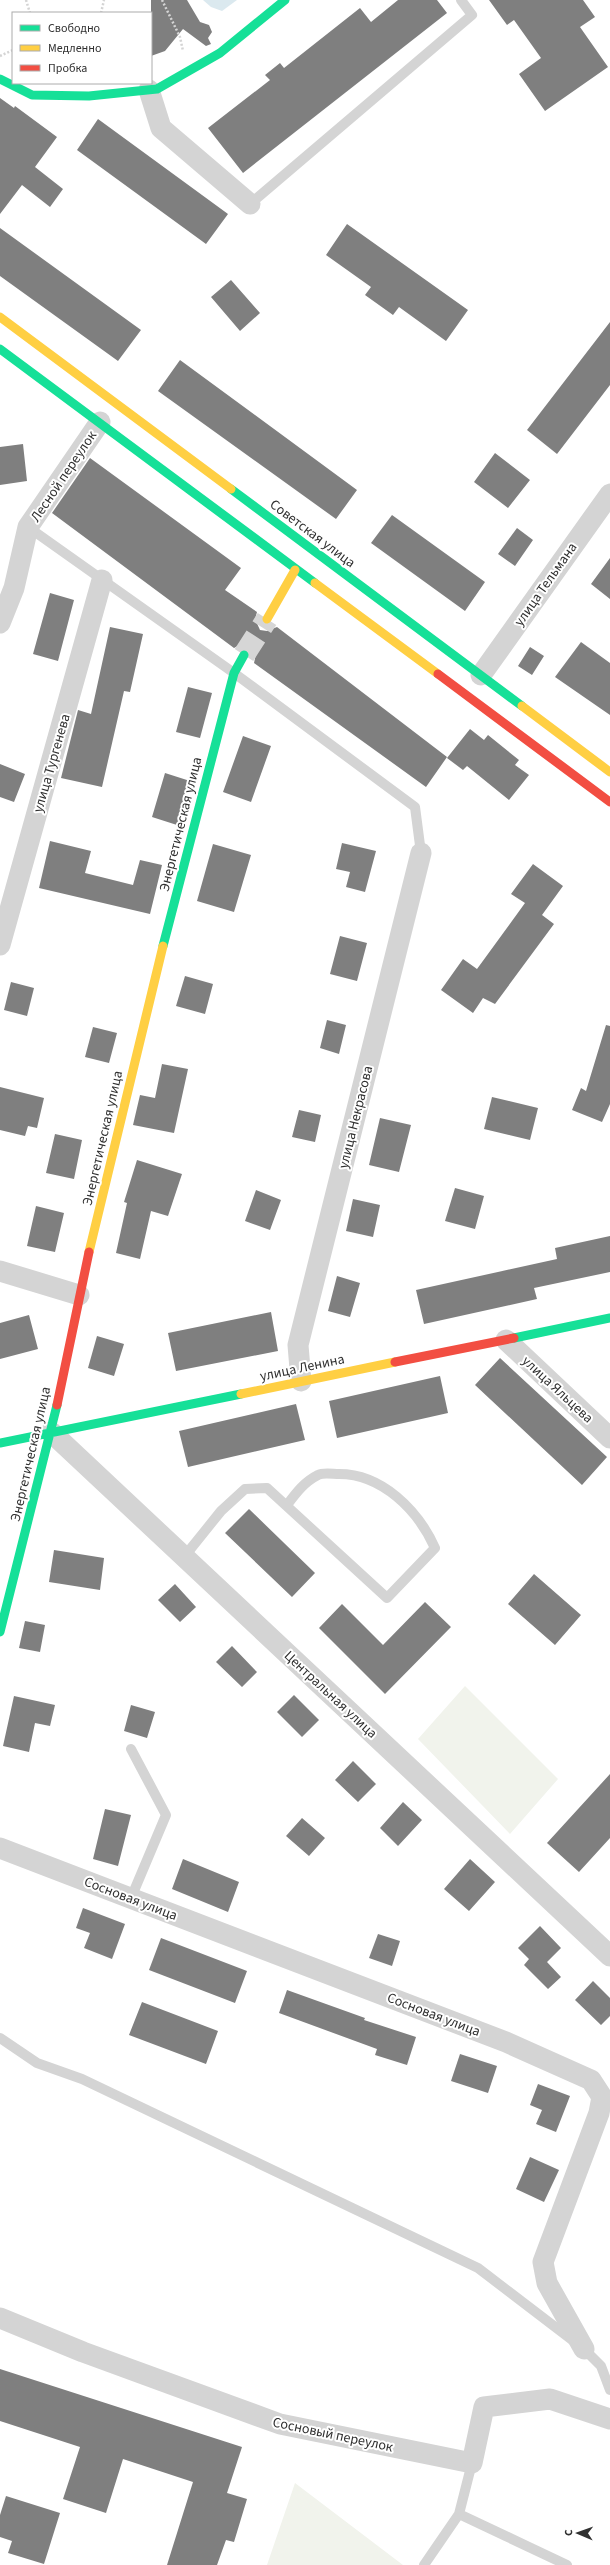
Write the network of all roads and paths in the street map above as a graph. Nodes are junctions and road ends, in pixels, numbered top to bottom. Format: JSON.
{"nodes":[{"id":1,"x":26,"y":0,"type":"edge"},
{"id":2,"x":104,"y":0,"type":"edge"},
{"id":3,"x":162,"y":0,"type":"edge"},
{"id":4,"x":285,"y":0,"type":"edge"},
{"id":5,"x":461,"y":0,"type":"edge"},
{"id":6,"x":30,"y":12,"type":"edge"},
{"id":7,"x":100,"y":12,"type":"edge"},
{"id":8,"x":12,"y":50,"type":"edge"},
{"id":9,"x":0,"y":56,"type":"edge"},
{"id":10,"x":188,"y":73,"type":"junction"},
{"id":11,"x":0,"y":78,"type":"edge"},
{"id":12,"x":149,"y":90,"type":"junction"},
{"id":13,"x":250,"y":204,"type":"joint"},
{"id":14,"x":0,"y":317,"type":"edge"},
{"id":15,"x":0,"y":349,"type":"edge"},
{"id":16,"x":100,"y":422,"type":"junction"},
{"id":17,"x":610,"y":494,"type":"edge"},
{"id":18,"x":28,"y":528,"type":"junction"},
{"id":19,"x":295,"y":570,"type":"junction"},
{"id":20,"x":102,"y":580,"type":"junction"},
{"id":21,"x":267,"y":619,"type":"tunnel mouth"},
{"id":22,"x":0,"y":623,"type":"edge"},
{"id":23,"x":244,"y":655,"type":"tunnel mouth"},
{"id":24,"x":234,"y":673,"type":"junction"},
{"id":25,"x":481,"y":675,"type":"junction"},
{"id":26,"x":610,"y":772,"type":"edge"},
{"id":27,"x":610,"y":802,"type":"edge"},
{"id":28,"x":421,"y":853,"type":"joint"},
{"id":29,"x":0,"y":945,"type":"edge"},
{"id":30,"x":0,"y":1271,"type":"edge"},
{"id":31,"x":79,"y":1295,"type":"junction"},
{"id":32,"x":610,"y":1318,"type":"edge"},
{"id":33,"x":506,"y":1340,"type":"junction"},
{"id":34,"x":300,"y":1382,"type":"junction"},
{"id":35,"x":51,"y":1432,"type":"junction"},
{"id":36,"x":610,"y":1438,"type":"edge"},
{"id":37,"x":0,"y":1443,"type":"edge"},
{"id":38,"x":287,"y":1505,"type":"junction"},
{"id":39,"x":184,"y":1557,"type":"junction"},
{"id":40,"x":0,"y":1632,"type":"edge"},
{"id":41,"x":130,"y":1749,"type":"dead end"},
{"id":42,"x":0,"y":1848,"type":"edge"},
{"id":43,"x":131,"y":1898,"type":"junction"},
{"id":44,"x":610,"y":1956,"type":"edge"},
{"id":45,"x":0,"y":2038,"type":"edge"},
{"id":46,"x":0,"y":2318,"type":"edge"},
{"id":47,"x":584,"y":2349,"type":"junction"},
{"id":48,"x":610,"y":2390,"type":"edge"},
{"id":49,"x":610,"y":2419,"type":"edge"},
{"id":50,"x":472,"y":2462,"type":"junction"},
{"id":51,"x":459,"y":2514,"type":"junction"},
{"id":52,"x":424,"y":2565,"type":"edge"},
{"id":53,"x":567,"y":2565,"type":"edge"}],
"edges":[{"from":1,"to":6,"type":"path"},
{"from":2,"to":7,"type":"path"},
{"from":3,"to":10,"type":"path"},
{"from":4,"to":10,"type":"street"},
{"from":5,"to":13,"type":"lane"},
{"from":8,"to":9,"type":"path"},
{"from":10,"to":12,"type":"street"},
{"from":11,"to":12,"type":"street"},
{"from":12,"to":13,"type":"street"},
{"from":14,"to":25,"type":"street","name":"Советская улица"},
{"from":15,"to":16,"type":"street"},
{"from":16,"to":18,"type":"street","name":"Лесной переулок"},
{"from":16,"to":19,"type":"street"},
{"from":17,"to":25,"type":"street","name":"улица Тельмана"},
{"from":18,"to":20,"type":"lane"},
{"from":18,"to":22,"type":"street","name":"Лесной переулок"},
{"from":19,"to":21,"type":"street"},
{"from":19,"to":27,"type":"street"},
{"from":20,"to":24,"type":"lane"},
{"from":20,"to":29,"type":"street","name":"улица Тургенева"},
{"from":23,"to":24,"type":"street","name":"Энергетическая улица"},
{"from":24,"to":28,"type":"lane"},
{"from":24,"to":31,"type":"street","name":"Энергетическая улица"},
{"from":25,"to":26,"type":"street","name":"Советская улица"},
{"from":28,"to":34,"type":"street","name":"улица Некрасова"},
{"from":30,"to":31,"type":"street"},
{"from":31,"to":35,"type":"street","name":"Энергетическая улица"},
{"from":32,"to":33,"type":"street","name":"улица Ленина"},
{"from":33,"to":34,"type":"street","name":"улица Ленина"},
{"from":33,"to":36,"type":"street","name":"улица Яльцева"},
{"from":34,"to":35,"type":"street","name":"улица Ленина"},
{"from":35,"to":37,"type":"street","name":"улица Ленина"},
{"from":35,"to":39,"type":"street","name":"Центральная улица"},
{"from":35,"to":40,"type":"street","name":"Энергетическая улица"},
{"from":38,"to":38,"type":"lane"},
{"from":38,"to":39,"type":"lane"},
{"from":39,"to":44,"type":"street","name":"Центральная улица"},
{"from":41,"to":43,"type":"lane"},
{"from":42,"to":43,"type":"street","name":"Сосновая улица"},
{"from":43,"to":47,"type":"street","name":"Сосновая улица"},
{"from":45,"to":47,"type":"lane"},
{"from":46,"to":50,"type":"street","name":"Сосновый переулок"},
{"from":47,"to":48,"type":"lane"},
{"from":49,"to":50,"type":"street"},
{"from":50,"to":51,"type":"lane"},
{"from":51,"to":52,"type":"lane"},
{"from":51,"to":53,"type":"lane"}]}
